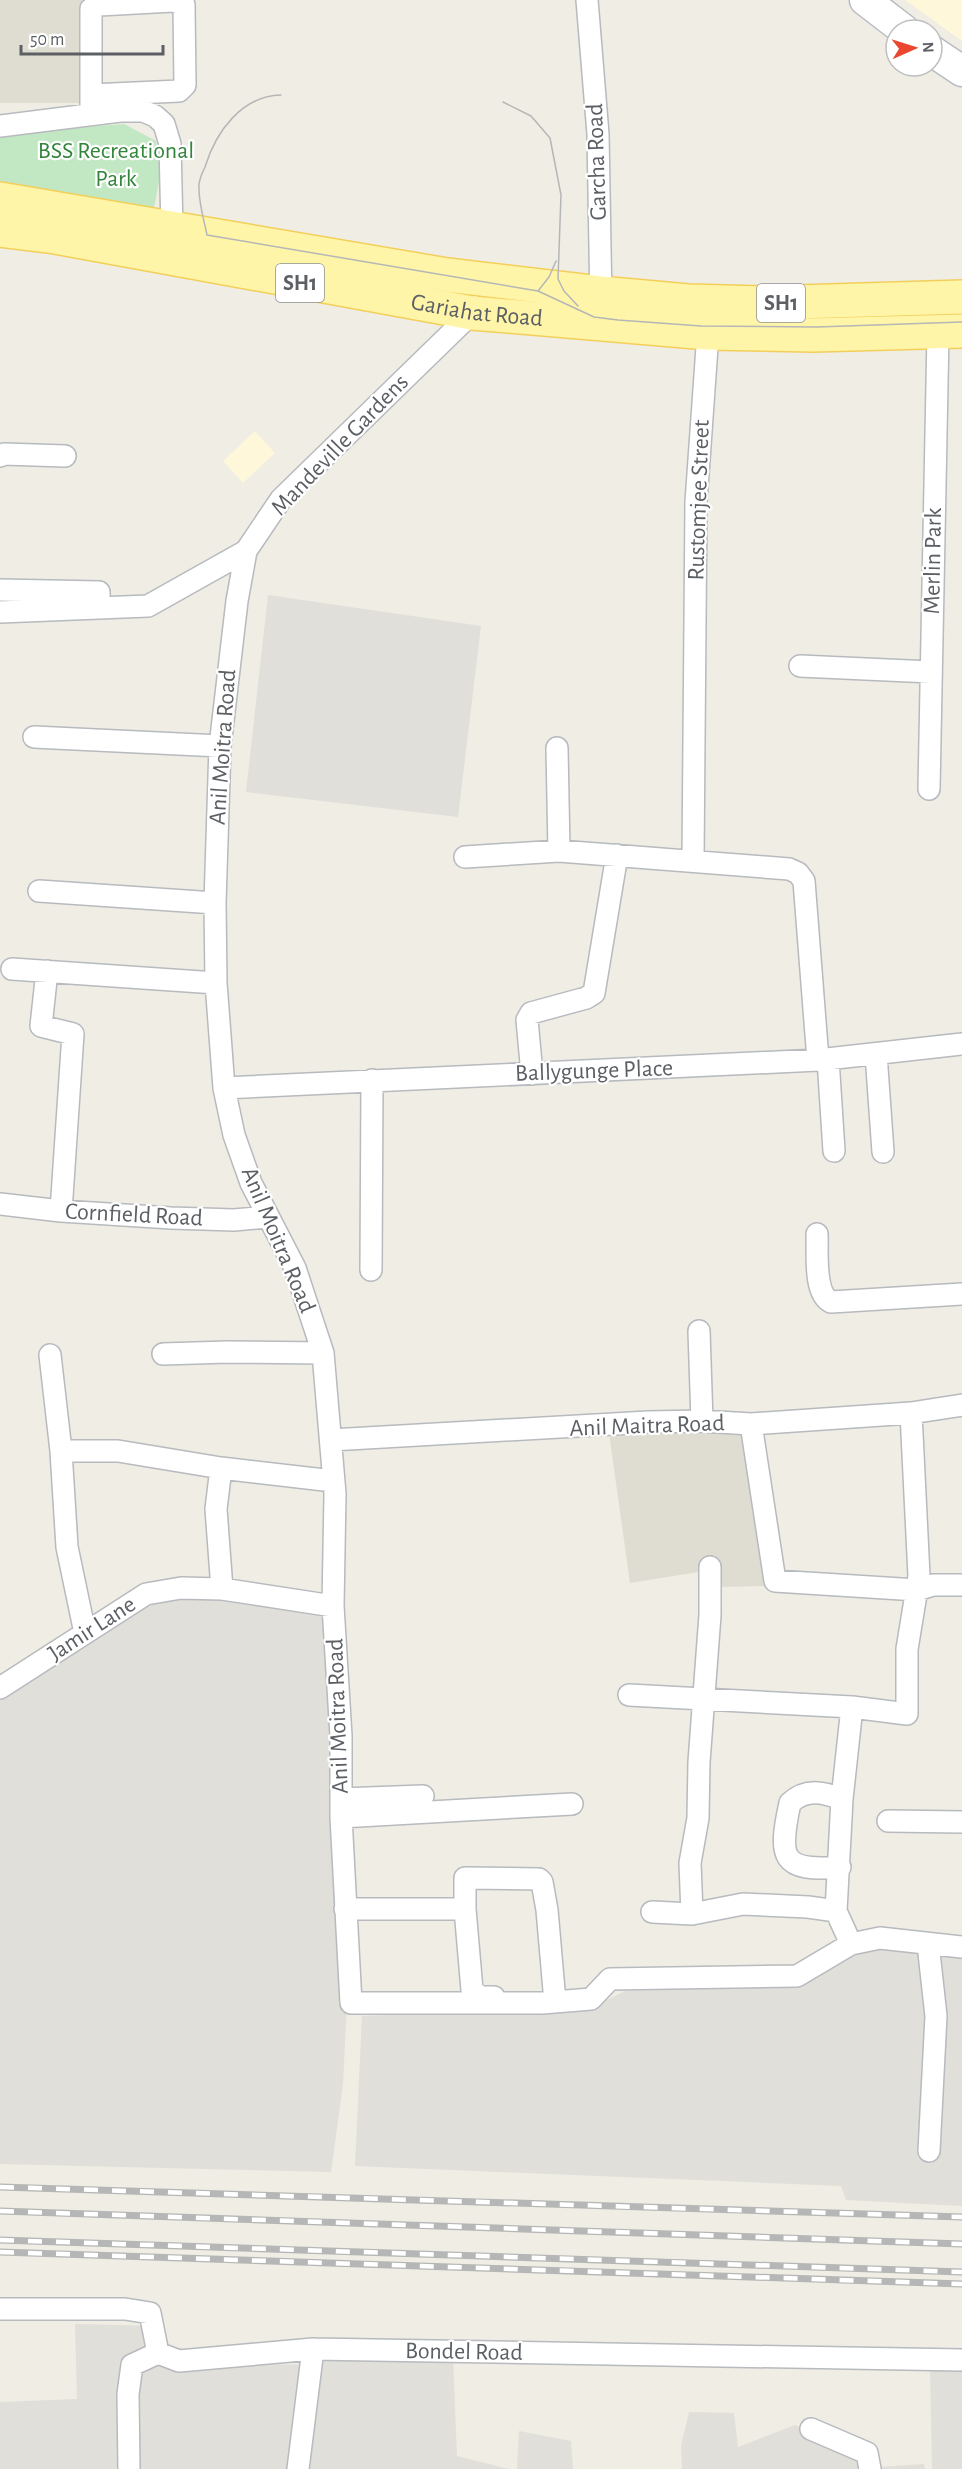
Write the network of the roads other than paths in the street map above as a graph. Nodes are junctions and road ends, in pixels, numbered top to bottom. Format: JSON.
{"nodes":[{"id":1,"x":587,"y":0,"type":"edge"},
{"id":2,"x":865,"y":0,"type":"edge"},
{"id":3,"x":888,"y":18,"type":"edge"},
{"id":4,"x":944,"y":59,"type":"edge"},
{"id":5,"x":962,"y":71,"type":"edge"},
{"id":6,"x":91,"y":104,"type":"junction"},
{"id":7,"x":0,"y":126,"type":"edge"},
{"id":8,"x":0,"y":199,"type":"edge"},
{"id":9,"x":0,"y":230,"type":"edge"},
{"id":10,"x":172,"y":230,"type":"junction"},
{"id":11,"x":487,"y":280,"type":"junction"},
{"id":12,"x":962,"y":297,"type":"edge"},
{"id":13,"x":601,"y":308,"type":"junction"},
{"id":14,"x":472,"y":313,"type":"junction"},
{"id":15,"x":950,"y":332,"type":"edge"},
{"id":16,"x":708,"y":333,"type":"junction"},
{"id":17,"x":0,"y":456,"type":"edge"},
{"id":18,"x":65,"y":456,"type":"dead end"},
{"id":19,"x":246,"y":551,"type":"junction"},
{"id":20,"x":0,"y":590,"type":"edge"},
{"id":21,"x":99,"y":608,"type":"junction"},
{"id":22,"x":0,"y":612,"type":"edge"},
{"id":23,"x":800,"y":666,"type":"dead end"},
{"id":24,"x":931,"y":672,"type":"junction"},
{"id":25,"x":34,"y":737,"type":"dead end"},
{"id":26,"x":220,"y":746,"type":"junction"},
{"id":27,"x":557,"y":748,"type":"dead end"},
{"id":28,"x":929,"y":789,"type":"dead end"},
{"id":29,"x":559,"y":851,"type":"junction"},
{"id":30,"x":617,"y":855,"type":"junction"},
{"id":31,"x":465,"y":857,"type":"dead end"},
{"id":32,"x":693,"y":860,"type":"junction"},
{"id":33,"x":39,"y":891,"type":"dead end"},
{"id":34,"x":215,"y":903,"type":"junction"},
{"id":35,"x":12,"y":969,"type":"dead end"},
{"id":36,"x":47,"y":971,"type":"junction"},
{"id":37,"x":216,"y":983,"type":"junction"},
{"id":38,"x":962,"y":1044,"type":"edge"},
{"id":39,"x":876,"y":1054,"type":"junction"},
{"id":40,"x":823,"y":1060,"type":"junction"},
{"id":41,"x":532,"y":1074,"type":"junction"},
{"id":42,"x":372,"y":1080,"type":"junction"},
{"id":43,"x":224,"y":1088,"type":"junction"},
{"id":44,"x":834,"y":1152,"type":"dead end"},
{"id":45,"x":883,"y":1152,"type":"dead end"},
{"id":46,"x":0,"y":1204,"type":"edge"},
{"id":47,"x":61,"y":1211,"type":"junction"},
{"id":48,"x":268,"y":1217,"type":"junction"},
{"id":49,"x":817,"y":1234,"type":"dead end"},
{"id":50,"x":371,"y":1270,"type":"dead end"},
{"id":51,"x":962,"y":1294,"type":"edge"},
{"id":52,"x":699,"y":1331,"type":"dead end"},
{"id":53,"x":323,"y":1353,"type":"junction"},
{"id":54,"x":163,"y":1354,"type":"dead end"},
{"id":55,"x":50,"y":1355,"type":"dead end"},
{"id":56,"x":962,"y":1405,"type":"edge"},
{"id":57,"x":911,"y":1413,"type":"junction"},
{"id":58,"x":702,"y":1421,"type":"junction"},
{"id":59,"x":752,"y":1424,"type":"junction"},
{"id":60,"x":331,"y":1440,"type":"junction"},
{"id":61,"x":61,"y":1451,"type":"junction"},
{"id":62,"x":221,"y":1468,"type":"junction"},
{"id":63,"x":333,"y":1481,"type":"junction"},
{"id":64,"x":710,"y":1567,"type":"dead end"},
{"id":65,"x":962,"y":1585,"type":"edge"},
{"id":66,"x":222,"y":1589,"type":"junction"},
{"id":67,"x":917,"y":1590,"type":"junction"},
{"id":68,"x":333,"y":1606,"type":"junction"},
{"id":69,"x":85,"y":1633,"type":"junction"},
{"id":70,"x":0,"y":1688,"type":"edge"},
{"id":71,"x":629,"y":1695,"type":"dead end"},
{"id":72,"x":703,"y":1698,"type":"junction"},
{"id":73,"x":852,"y":1707,"type":"junction"},
{"id":74,"x":423,"y":1796,"type":"dead end"},
{"id":75,"x":842,"y":1799,"type":"junction"},
{"id":76,"x":572,"y":1804,"type":"dead end"},
{"id":77,"x":341,"y":1808,"type":"junction"},
{"id":78,"x":888,"y":1821,"type":"dead end"},
{"id":79,"x":962,"y":1822,"type":"edge"},
{"id":80,"x":840,"y":1868,"type":"junction"},
{"id":81,"x":345,"y":1909,"type":"junction"},
{"id":82,"x":465,"y":1909,"type":"junction"},
{"id":83,"x":836,"y":1911,"type":"junction"},
{"id":84,"x":652,"y":1912,"type":"dead end"},
{"id":85,"x":692,"y":1914,"type":"junction"},
{"id":86,"x":851,"y":1944,"type":"junction"},
{"id":87,"x":928,"y":1944,"type":"junction"},
{"id":88,"x":962,"y":1947,"type":"edge"},
{"id":89,"x":555,"y":1998,"type":"junction"},
{"id":90,"x":929,"y":2151,"type":"dead end"},
{"id":91,"x":0,"y":2309,"type":"edge"},
{"id":92,"x":313,"y":2349,"type":"junction"},
{"id":93,"x":158,"y":2353,"type":"junction"},
{"id":94,"x":962,"y":2360,"type":"edge"},
{"id":95,"x":811,"y":2429,"type":"dead end"},
{"id":96,"x":129,"y":2469,"type":"edge"},
{"id":97,"x":298,"y":2469,"type":"edge"},
{"id":98,"x":870,"y":2469,"type":"edge"}],
"edges":[{"from":1,"to":13,"type":"street","name":"Garcha Road"},
{"from":2,"to":3,"type":"main road"},
{"from":4,"to":5,"type":"main road"},
{"from":6,"to":6,"type":"street"},
{"from":6,"to":7,"type":"street"},
{"from":6,"to":10,"type":"street"},
{"from":8,"to":10,"type":"main road","name":"Gariahat Road","number":"SH1"},
{"from":9,"to":14,"type":"main road","name":"Gariahat Road","number":"SH1"},
{"from":10,"to":11,"type":"main road","name":"Gariahat Road","number":"SH1"},
{"from":11,"to":13,"type":"main road","name":"Gariahat Road","number":"SH1"},
{"from":11,"to":14,"type":"street"},
{"from":12,"to":13,"type":"main road","name":"Gariahat Road","number":"SH1"},
{"from":13,"to":14,"type":"main road","name":"Gariahat Road","number":"SH1"},
{"from":13,"to":16,"type":"main road","name":"Gariahat Road","number":"SH1"},
{"from":14,"to":19,"type":"street","name":"Mandeville Gardens"},
{"from":15,"to":16,"type":"main road","name":"Gariahat Road","number":"SH1"},
{"from":15,"to":24,"type":"street","name":"Merlin Park"},
{"from":16,"to":32,"type":"street","name":"Rustomjee Street"},
{"from":17,"to":18,"type":"street"},
{"from":19,"to":21,"type":"street","name":"Mandeville Gardens"},
{"from":19,"to":26,"type":"street","name":"Anil Moitra Road"},
{"from":20,"to":21,"type":"street"},
{"from":21,"to":22,"type":"street","name":"Mandeville Gardens"},
{"from":23,"to":24,"type":"street"},
{"from":24,"to":28,"type":"street","name":"Merlin Park"},
{"from":25,"to":26,"type":"street"},
{"from":26,"to":34,"type":"street","name":"Anil Moitra Road"},
{"from":27,"to":29,"type":"street"},
{"from":29,"to":30,"type":"street"},
{"from":29,"to":31,"type":"street"},
{"from":30,"to":32,"type":"street"},
{"from":30,"to":41,"type":"street"},
{"from":32,"to":40,"type":"street"},
{"from":33,"to":34,"type":"street"},
{"from":34,"to":37,"type":"street","name":"Anil Moitra Road"},
{"from":35,"to":36,"type":"street"},
{"from":36,"to":37,"type":"street"},
{"from":36,"to":47,"type":"street"},
{"from":37,"to":43,"type":"street","name":"Anil Moitra Road"},
{"from":38,"to":39,"type":"street","name":"Ballygunge Place"},
{"from":39,"to":40,"type":"street","name":"Ballygunge Place"},
{"from":39,"to":45,"type":"street"},
{"from":40,"to":41,"type":"street","name":"Ballygunge Place"},
{"from":40,"to":44,"type":"street"},
{"from":41,"to":42,"type":"street","name":"Ballygunge Place"},
{"from":42,"to":43,"type":"street","name":"Ballygunge Place"},
{"from":42,"to":50,"type":"street"},
{"from":43,"to":48,"type":"street","name":"Anil Moitra Road"},
{"from":46,"to":47,"type":"street","name":"Cornfield Road"},
{"from":47,"to":48,"type":"street","name":"Cornfield Road"},
{"from":48,"to":53,"type":"street","name":"Anil Moitra Road"},
{"from":49,"to":51,"type":"street"},
{"from":52,"to":58,"type":"street"},
{"from":53,"to":54,"type":"street"},
{"from":53,"to":60,"type":"street","name":"Anil Moitra Road"},
{"from":55,"to":61,"type":"street"},
{"from":56,"to":57,"type":"street","name":"Anil Maitra Road"},
{"from":57,"to":59,"type":"street","name":"Anil Maitra Road"},
{"from":57,"to":67,"type":"street"},
{"from":58,"to":59,"type":"street","name":"Anil Maitra Road"},
{"from":58,"to":60,"type":"street","name":"Anil Maitra Road"},
{"from":59,"to":67,"type":"street"},
{"from":60,"to":63,"type":"street","name":"Anil Moitra Road"},
{"from":61,"to":62,"type":"street"},
{"from":61,"to":69,"type":"street"},
{"from":62,"to":63,"type":"street"},
{"from":62,"to":66,"type":"street"},
{"from":63,"to":68,"type":"street","name":"Anil Moitra Road"},
{"from":64,"to":72,"type":"street"},
{"from":65,"to":67,"type":"street"},
{"from":66,"to":68,"type":"street","name":"Jamir Lane"},
{"from":66,"to":69,"type":"street","name":"Jamir Lane"},
{"from":67,"to":73,"type":"street"},
{"from":68,"to":77,"type":"street","name":"Anil Moitra Road"},
{"from":69,"to":70,"type":"street","name":"Jamir Lane"},
{"from":71,"to":72,"type":"street"},
{"from":72,"to":73,"type":"street"},
{"from":72,"to":85,"type":"street"},
{"from":73,"to":75,"type":"street"},
{"from":74,"to":77,"type":"street"},
{"from":75,"to":80,"type":"street"},
{"from":75,"to":80,"type":"street"},
{"from":76,"to":77,"type":"street"},
{"from":77,"to":81,"type":"street","name":"Anil Moitra Road"},
{"from":78,"to":79,"type":"street"},
{"from":80,"to":83,"type":"street"},
{"from":81,"to":82,"type":"street"},
{"from":81,"to":89,"type":"street","name":"Anil Moitra Road"},
{"from":82,"to":89,"type":"street"},
{"from":82,"to":89,"type":"street"},
{"from":83,"to":85,"type":"street"},
{"from":83,"to":86,"type":"street"},
{"from":84,"to":85,"type":"street"},
{"from":86,"to":87,"type":"street"},
{"from":86,"to":89,"type":"street"},
{"from":87,"to":88,"type":"street"},
{"from":87,"to":90,"type":"street"},
{"from":91,"to":93,"type":"street"},
{"from":92,"to":93,"type":"street","name":"Bondel Road"},
{"from":92,"to":94,"type":"street","name":"Bondel Road"},
{"from":92,"to":97,"type":"street"},
{"from":93,"to":96,"type":"street"},
{"from":95,"to":98,"type":"street"}]}
